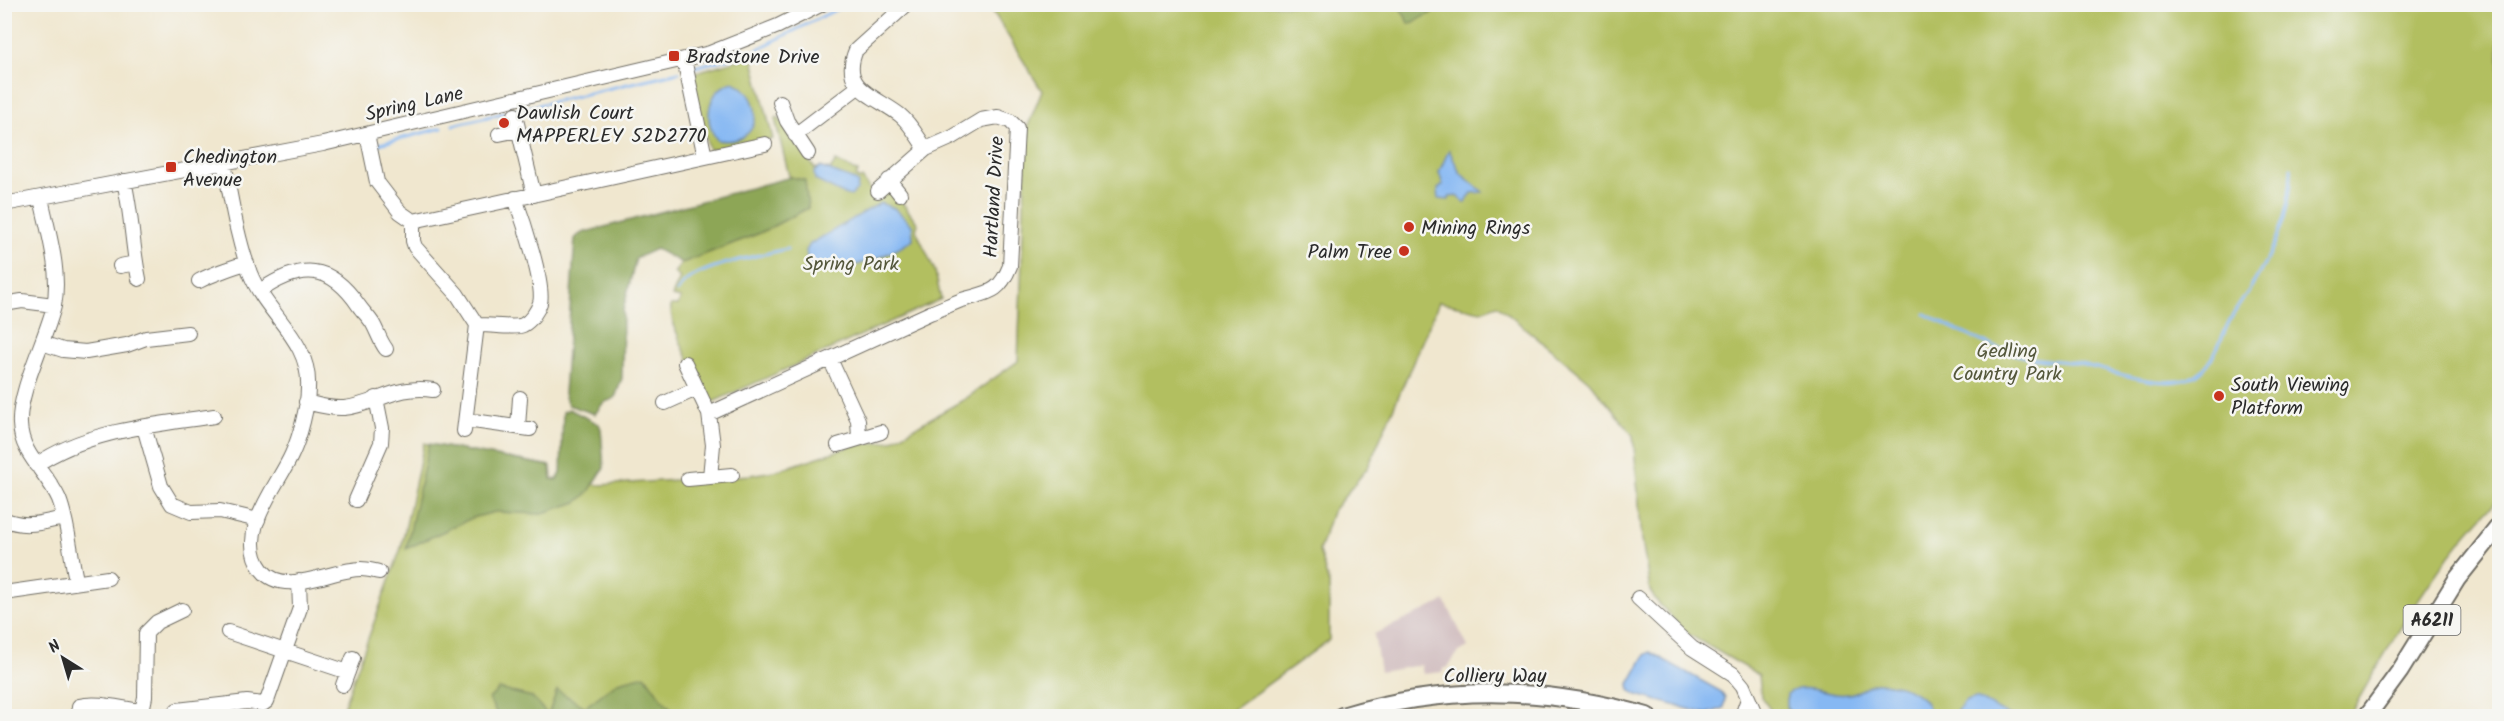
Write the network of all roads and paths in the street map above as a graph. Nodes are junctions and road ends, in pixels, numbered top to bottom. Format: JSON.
{"nodes":[{"id":1,"x":822,"y":4,"type":"edge"},
{"id":2,"x":907,"y":4,"type":"edge"},
{"id":3,"x":684,"y":59,"type":"junction"},
{"id":4,"x":858,"y":87,"type":"junction"},
{"id":5,"x":780,"y":102,"type":"dead end"},
{"id":6,"x":515,"y":115,"type":"dead end"},
{"id":7,"x":519,"y":130,"type":"junction"},
{"id":8,"x":367,"y":134,"type":"junction"},
{"id":9,"x":499,"y":134,"type":"dead end"},
{"id":10,"x":795,"y":135,"type":"junction"},
{"id":11,"x":765,"y":144,"type":"dead end"},
{"id":12,"x":927,"y":149,"type":"junction"},
{"id":13,"x":808,"y":153,"type":"dead end"},
{"id":14,"x":705,"y":157,"type":"junction"},
{"id":15,"x":225,"y":163,"type":"junction"},
{"id":16,"x":889,"y":180,"type":"junction"},
{"id":17,"x":124,"y":181,"type":"junction"},
{"id":18,"x":878,"y":190,"type":"dead end"},
{"id":19,"x":900,"y":194,"type":"dead end"},
{"id":20,"x":534,"y":195,"type":"junction"},
{"id":21,"x":41,"y":198,"type":"junction"},
{"id":22,"x":515,"y":198,"type":"junction"},
{"id":23,"x":4,"y":204,"type":"edge"},
{"id":24,"x":413,"y":222,"type":"junction"},
{"id":25,"x":247,"y":263,"type":"junction"},
{"id":26,"x":136,"y":264,"type":"junction"},
{"id":27,"x":120,"y":266,"type":"dead end"},
{"id":28,"x":207,"y":273,"type":"dead end"},
{"id":29,"x":139,"y":279,"type":"dead end"},
{"id":30,"x":260,"y":291,"type":"junction"},
{"id":31,"x":4,"y":304,"type":"edge"},
{"id":32,"x":54,"y":305,"type":"junction"},
{"id":33,"x":477,"y":325,"type":"junction"},
{"id":34,"x":182,"y":338,"type":"dead end"},
{"id":35,"x":42,"y":343,"type":"junction"},
{"id":36,"x":380,"y":346,"type":"dead end"},
{"id":37,"x":830,"y":359,"type":"junction"},
{"id":38,"x":684,"y":363,"type":"dead end"},
{"id":39,"x":696,"y":389,"type":"junction"},
{"id":40,"x":433,"y":390,"type":"dead end"},
{"id":41,"x":376,"y":398,"type":"junction"},
{"id":42,"x":520,"y":398,"type":"dead end"},
{"id":43,"x":306,"y":402,"type":"junction"},
{"id":44,"x":664,"y":403,"type":"dead end"},
{"id":45,"x":709,"y":414,"type":"junction"},
{"id":46,"x":207,"y":420,"type":"dead end"},
{"id":47,"x":144,"y":427,"type":"junction"},
{"id":48,"x":881,"y":432,"type":"dead end"},
{"id":49,"x":859,"y":438,"type":"junction"},
{"id":50,"x":838,"y":445,"type":"dead end"},
{"id":51,"x":36,"y":465,"type":"junction"},
{"id":52,"x":732,"y":475,"type":"dead end"},
{"id":53,"x":710,"y":477,"type":"junction"},
{"id":54,"x":688,"y":479,"type":"dead end"},
{"id":55,"x":363,"y":495,"type":"dead end"},
{"id":56,"x":64,"y":518,"type":"junction"},
{"id":57,"x":4,"y":519,"type":"edge"},
{"id":58,"x":258,"y":520,"type":"junction"},
{"id":59,"x":2499,"y":525,"type":"edge"},
{"id":60,"x":379,"y":572,"type":"dead end"},
{"id":61,"x":75,"y":575,"type":"dead end"},
{"id":62,"x":108,"y":578,"type":"dead end"},
{"id":63,"x":299,"y":581,"type":"junction"},
{"id":64,"x":4,"y":592,"type":"edge"},
{"id":65,"x":1638,"y":598,"type":"dead end"},
{"id":66,"x":176,"y":617,"type":"dead end"},
{"id":67,"x":228,"y":632,"type":"dead end"},
{"id":68,"x":286,"y":650,"type":"junction"},
{"id":69,"x":353,"y":658,"type":"dead end"},
{"id":70,"x":1748,"y":699,"type":"junction"},
{"id":71,"x":87,"y":700,"type":"dead end"},
{"id":72,"x":177,"y":710,"type":"dead end"},
{"id":73,"x":143,"y":714,"type":"edge"},
{"id":74,"x":1342,"y":717,"type":"edge"},
{"id":75,"x":1647,"y":717,"type":"edge"},
{"id":76,"x":1742,"y":717,"type":"edge"},
{"id":77,"x":1756,"y":717,"type":"edge"},
{"id":78,"x":2367,"y":717,"type":"edge"}],
"edges":[{"from":1,"to":3,"type":"street","name":"Spring Lane"},
{"from":2,"to":4,"type":"street"},
{"from":3,"to":8,"type":"street","name":"Spring Lane"},
{"from":3,"to":14,"type":"street"},
{"from":4,"to":10,"type":"street"},
{"from":4,"to":12,"type":"street"},
{"from":5,"to":10,"type":"street"},
{"from":6,"to":7,"type":"street"},
{"from":7,"to":9,"type":"street"},
{"from":7,"to":20,"type":"street"},
{"from":8,"to":15,"type":"street","name":"Spring Lane"},
{"from":8,"to":24,"type":"street"},
{"from":10,"to":13,"type":"street"},
{"from":11,"to":14,"type":"street"},
{"from":12,"to":16,"type":"street"},
{"from":12,"to":37,"type":"street","name":"Hartland Drive"},
{"from":14,"to":20,"type":"street"},
{"from":15,"to":17,"type":"street","name":"Spring Lane"},
{"from":15,"to":25,"type":"street"},
{"from":16,"to":18,"type":"street"},
{"from":16,"to":19,"type":"street"},
{"from":17,"to":21,"type":"street","name":"Spring Lane"},
{"from":17,"to":26,"type":"street"},
{"from":20,"to":22,"type":"street"},
{"from":21,"to":23,"type":"street","name":"Spring Lane"},
{"from":21,"to":32,"type":"street"},
{"from":22,"to":24,"type":"street"},
{"from":22,"to":33,"type":"street"},
{"from":24,"to":33,"type":"street"},
{"from":25,"to":28,"type":"street"},
{"from":25,"to":30,"type":"street"},
{"from":26,"to":27,"type":"street"},
{"from":26,"to":29,"type":"street"},
{"from":30,"to":36,"type":"street"},
{"from":30,"to":43,"type":"street"},
{"from":31,"to":32,"type":"street"},
{"from":32,"to":35,"type":"street"},
{"from":33,"to":42,"type":"street"},
{"from":34,"to":35,"type":"street"},
{"from":35,"to":51,"type":"street"},
{"from":37,"to":45,"type":"street","name":"Hartland Drive"},
{"from":37,"to":49,"type":"street"},
{"from":38,"to":39,"type":"street"},
{"from":39,"to":44,"type":"street"},
{"from":39,"to":45,"type":"street"},
{"from":40,"to":41,"type":"street"},
{"from":41,"to":43,"type":"street"},
{"from":41,"to":55,"type":"street"},
{"from":43,"to":58,"type":"street"},
{"from":45,"to":53,"type":"street"},
{"from":46,"to":47,"type":"street"},
{"from":47,"to":51,"type":"street"},
{"from":47,"to":58,"type":"street"},
{"from":48,"to":49,"type":"street"},
{"from":49,"to":50,"type":"street"},
{"from":51,"to":56,"type":"street"},
{"from":52,"to":53,"type":"street"},
{"from":53,"to":54,"type":"street"},
{"from":56,"to":57,"type":"street"},
{"from":56,"to":61,"type":"street"},
{"from":58,"to":63,"type":"street"},
{"from":59,"to":78,"type":"main road","number":"A6211"},
{"from":60,"to":63,"type":"street"},
{"from":62,"to":64,"type":"street"},
{"from":63,"to":68,"type":"street"},
{"from":65,"to":70,"type":"street"},
{"from":66,"to":73,"type":"street"},
{"from":67,"to":68,"type":"street"},
{"from":68,"to":69,"type":"street"},
{"from":68,"to":72,"type":"street"},
{"from":70,"to":76,"type":"street"},
{"from":70,"to":77,"type":"street"},
{"from":71,"to":73,"type":"street"},
{"from":74,"to":75,"type":"main road","name":"Colliery Way"}]}
